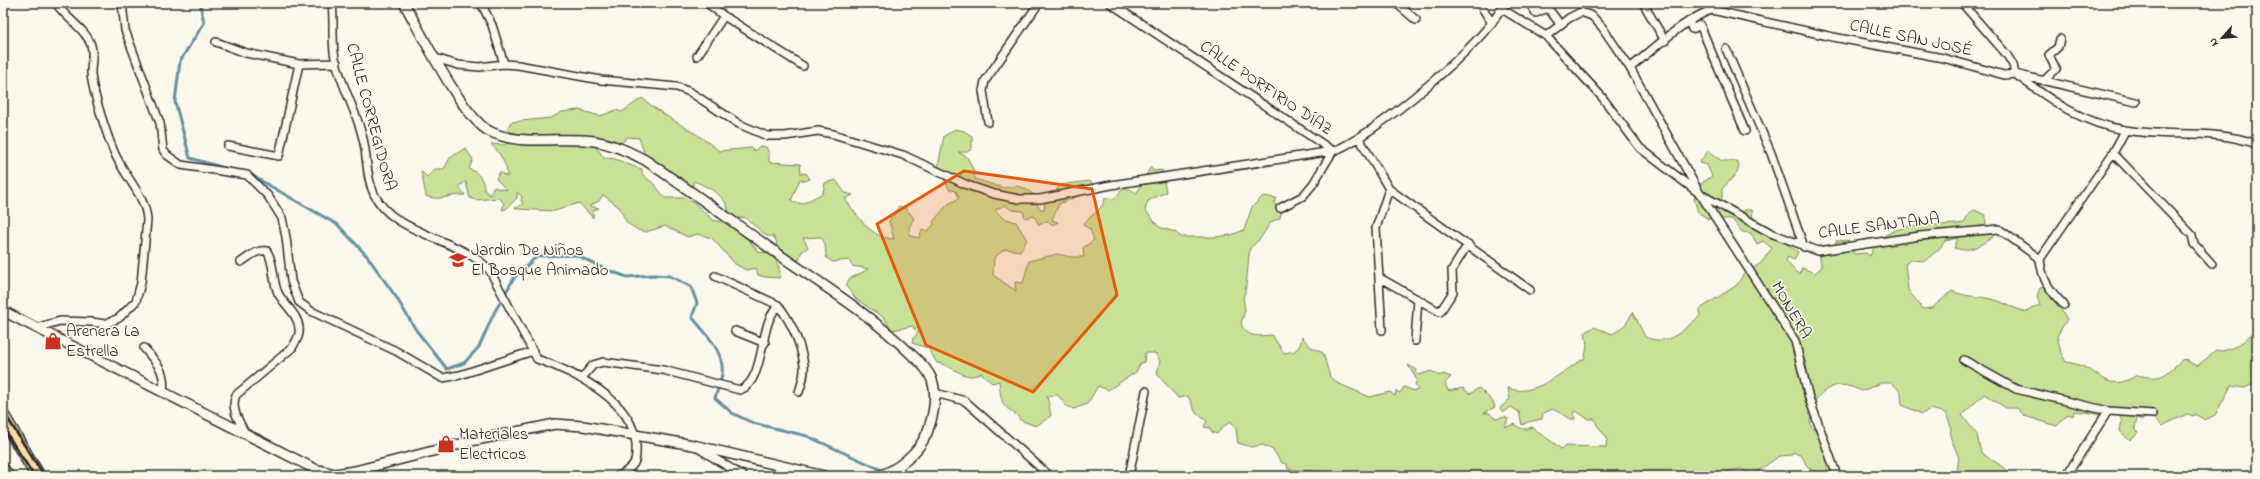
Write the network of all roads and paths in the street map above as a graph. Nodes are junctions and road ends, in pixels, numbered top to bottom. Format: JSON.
{"nodes":[{"id":1,"x":56,"y":3,"type":"edge"},
{"id":2,"x":122,"y":3,"type":"edge"},
{"id":3,"x":332,"y":3,"type":"edge"},
{"id":4,"x":404,"y":3,"type":"edge"},
{"id":5,"x":481,"y":3,"type":"edge"},
{"id":6,"x":707,"y":3,"type":"edge"},
{"id":7,"x":1039,"y":3,"type":"edge"},
{"id":8,"x":1110,"y":3,"type":"edge"},
{"id":9,"x":1396,"y":3,"type":"edge"},
{"id":10,"x":1479,"y":3,"type":"edge"},
{"id":11,"x":1529,"y":3,"type":"edge"},
{"id":12,"x":1643,"y":3,"type":"edge"},
{"id":13,"x":1962,"y":3,"type":"edge"},
{"id":14,"x":1503,"y":6,"type":"edge"},
{"id":15,"x":724,"y":16,"type":"junction"},
{"id":16,"x":1416,"y":20,"type":"dead end"},
{"id":17,"x":1689,"y":21,"type":"junction"},
{"id":18,"x":1492,"y":23,"type":"junction"},
{"id":19,"x":1560,"y":24,"type":"junction"},
{"id":20,"x":1546,"y":36,"type":"junction"},
{"id":21,"x":2060,"y":39,"type":"dead end"},
{"id":22,"x":1665,"y":41,"type":"junction"},
{"id":23,"x":216,"y":42,"type":"dead end"},
{"id":24,"x":1726,"y":49,"type":"dead end"},
{"id":25,"x":697,"y":56,"type":"dead end"},
{"id":26,"x":435,"y":58,"type":"junction"},
{"id":27,"x":337,"y":63,"type":"junction"},
{"id":28,"x":299,"y":64,"type":"junction"},
{"id":29,"x":504,"y":64,"type":"junction"},
{"id":30,"x":803,"y":66,"type":"dead end"},
{"id":31,"x":1630,"y":68,"type":"junction"},
{"id":32,"x":2015,"y":74,"type":"junction"},
{"id":33,"x":2044,"y":81,"type":"junction"},
{"id":34,"x":2136,"y":102,"type":"dead end"},
{"id":35,"x":988,"y":122,"type":"dead end"},
{"id":36,"x":2125,"y":130,"type":"junction"},
{"id":37,"x":1746,"y":131,"type":"dead end"},
{"id":38,"x":1359,"y":138,"type":"junction"},
{"id":39,"x":2257,"y":144,"type":"edge"},
{"id":40,"x":228,"y":146,"type":"dead end"},
{"id":41,"x":1333,"y":151,"type":"junction"},
{"id":42,"x":2113,"y":153,"type":"junction"},
{"id":43,"x":1389,"y":189,"type":"junction"},
{"id":44,"x":1700,"y":194,"type":"junction"},
{"id":45,"x":1280,"y":208,"type":"dead end"},
{"id":46,"x":1468,"y":244,"type":"junction"},
{"id":47,"x":1804,"y":246,"type":"junction"},
{"id":48,"x":2040,"y":259,"type":"junction"},
{"id":49,"x":241,"y":262,"type":"dead end"},
{"id":50,"x":2212,"y":264,"type":"dead end"},
{"id":51,"x":715,"y":276,"type":"dead end"},
{"id":52,"x":1380,"y":278,"type":"junction"},
{"id":53,"x":1530,"y":290,"type":"dead end"},
{"id":54,"x":1418,"y":299,"type":"junction"},
{"id":55,"x":778,"y":305,"type":"junction"},
{"id":56,"x":2064,"y":305,"type":"dead end"},
{"id":57,"x":3,"y":311,"type":"edge"},
{"id":58,"x":36,"y":328,"type":"junction"},
{"id":59,"x":1382,"y":330,"type":"dead end"},
{"id":60,"x":735,"y":331,"type":"dead end"},
{"id":61,"x":1415,"y":341,"type":"dead end"},
{"id":62,"x":764,"y":343,"type":"junction"},
{"id":63,"x":144,"y":348,"type":"dead end"},
{"id":64,"x":533,"y":351,"type":"junction"},
{"id":65,"x":1964,"y":360,"type":"dead end"},
{"id":66,"x":581,"y":379,"type":"junction"},
{"id":67,"x":1146,"y":391,"type":"dead end"},
{"id":68,"x":163,"y":392,"type":"junction"},
{"id":69,"x":799,"y":392,"type":"dead end"},
{"id":70,"x":935,"y":394,"type":"junction"},
{"id":71,"x":2108,"y":411,"type":"junction"},
{"id":72,"x":2153,"y":414,"type":"dead end"},
{"id":73,"x":3,"y":417,"type":"edge"},
{"id":74,"x":245,"y":433,"type":"junction"},
{"id":75,"x":636,"y":436,"type":"junction"},
{"id":76,"x":693,"y":445,"type":"junction"},
{"id":77,"x":3,"y":471,"type":"edge"},
{"id":78,"x":6,"y":476,"type":"edge"},
{"id":79,"x":38,"y":476,"type":"edge"},
{"id":80,"x":619,"y":476,"type":"edge"},
{"id":81,"x":742,"y":476,"type":"edge"},
{"id":82,"x":824,"y":476,"type":"edge"},
{"id":83,"x":879,"y":476,"type":"edge"},
{"id":84,"x":1050,"y":476,"type":"edge"},
{"id":85,"x":1129,"y":476,"type":"edge"},
{"id":86,"x":1837,"y":476,"type":"edge"},
{"id":87,"x":2066,"y":476,"type":"edge"}],
"edges":[{"from":1,"to":58,"type":"street"},
{"from":2,"to":64,"type":"street"},
{"from":3,"to":27,"type":"street","name":"CALLE CORREGIDORA"},
{"from":4,"to":26,"type":"street"},
{"from":5,"to":29,"type":"street"},
{"from":6,"to":15,"type":"street"},
{"from":7,"to":35,"type":"street"},
{"from":8,"to":41,"type":"street","name":"CALLE PORFIRIO DÍAZ"},
{"from":9,"to":16,"type":"street"},
{"from":10,"to":18,"type":"street"},
{"from":11,"to":19,"type":"street"},
{"from":12,"to":22,"type":"street"},
{"from":13,"to":32,"type":"street"},
{"from":14,"to":18,"type":"street","name":"CALLE PORFIRIO DÍAZ"},
{"from":14,"to":20,"type":"street"},
{"from":15,"to":25,"type":"street"},
{"from":15,"to":30,"type":"street"},
{"from":17,"to":22,"type":"street","name":"CALLE SAN JOSÉ"},
{"from":17,"to":32,"type":"street","name":"CALLE SAN JOSÉ"},
{"from":17,"to":37,"type":"street"},
{"from":18,"to":38,"type":"street","name":"CALLE PORFIRIO DÍAZ"},
{"from":19,"to":20,"type":"street","name":"MONERA"},
{"from":19,"to":31,"type":"street","name":"MONERA"},
{"from":20,"to":44,"type":"street"},
{"from":21,"to":33,"type":"street"},
{"from":22,"to":31,"type":"street","name":"CALLE SAN JOSÉ"},
{"from":23,"to":28,"type":"street"},
{"from":24,"to":47,"type":"street"},
{"from":26,"to":29,"type":"street"},
{"from":26,"to":70,"type":"street"},
{"from":27,"to":28,"type":"street"},
{"from":27,"to":64,"type":"street","name":"CALLE CORREGIDORA"},
{"from":28,"to":40,"type":"street"},
{"from":29,"to":41,"type":"street"},
{"from":31,"to":44,"type":"street","name":"MONERA"},
{"from":32,"to":33,"type":"street","name":"CALLE SAN JOSÉ"},
{"from":32,"to":36,"type":"street"},
{"from":33,"to":34,"type":"street","name":"CALLE SAN JOSÉ"},
{"from":36,"to":39,"type":"street"},
{"from":36,"to":42,"type":"street"},
{"from":38,"to":41,"type":"street","name":"CALLE PORFIRIO DÍAZ"},
{"from":38,"to":43,"type":"street"},
{"from":41,"to":45,"type":"street"},
{"from":42,"to":48,"type":"street"},
{"from":42,"to":50,"type":"street"},
{"from":43,"to":46,"type":"street"},
{"from":43,"to":52,"type":"street"},
{"from":44,"to":47,"type":"street","name":"CALLE SANTANA"},
{"from":44,"to":86,"type":"street","name":"MONERA"},
{"from":46,"to":53,"type":"street"},
{"from":46,"to":54,"type":"street"},
{"from":47,"to":48,"type":"street","name":"CALLE SANTANA"},
{"from":48,"to":56,"type":"street"},
{"from":49,"to":74,"type":"street"},
{"from":51,"to":55,"type":"street"},
{"from":52,"to":54,"type":"street"},
{"from":52,"to":59,"type":"street"},
{"from":54,"to":61,"type":"street"},
{"from":55,"to":62,"type":"street"},
{"from":55,"to":69,"type":"street"},
{"from":57,"to":58,"type":"street"},
{"from":58,"to":68,"type":"street"},
{"from":60,"to":62,"type":"street"},
{"from":62,"to":66,"type":"street"},
{"from":63,"to":68,"type":"street"},
{"from":64,"to":66,"type":"street"},
{"from":65,"to":71,"type":"street"},
{"from":66,"to":75,"type":"street"},
{"from":67,"to":85,"type":"street"},
{"from":68,"to":74,"type":"street"},
{"from":70,"to":83,"type":"street"},
{"from":70,"to":84,"type":"street"},
{"from":71,"to":72,"type":"street"},
{"from":71,"to":87,"type":"street"},
{"from":73,"to":79,"type":"highway"},
{"from":74,"to":75,"type":"street"},
{"from":75,"to":76,"type":"street"},
{"from":75,"to":80,"type":"street"},
{"from":76,"to":81,"type":"street"},
{"from":76,"to":82,"type":"street"},
{"from":77,"to":78,"type":"highway"}]}
